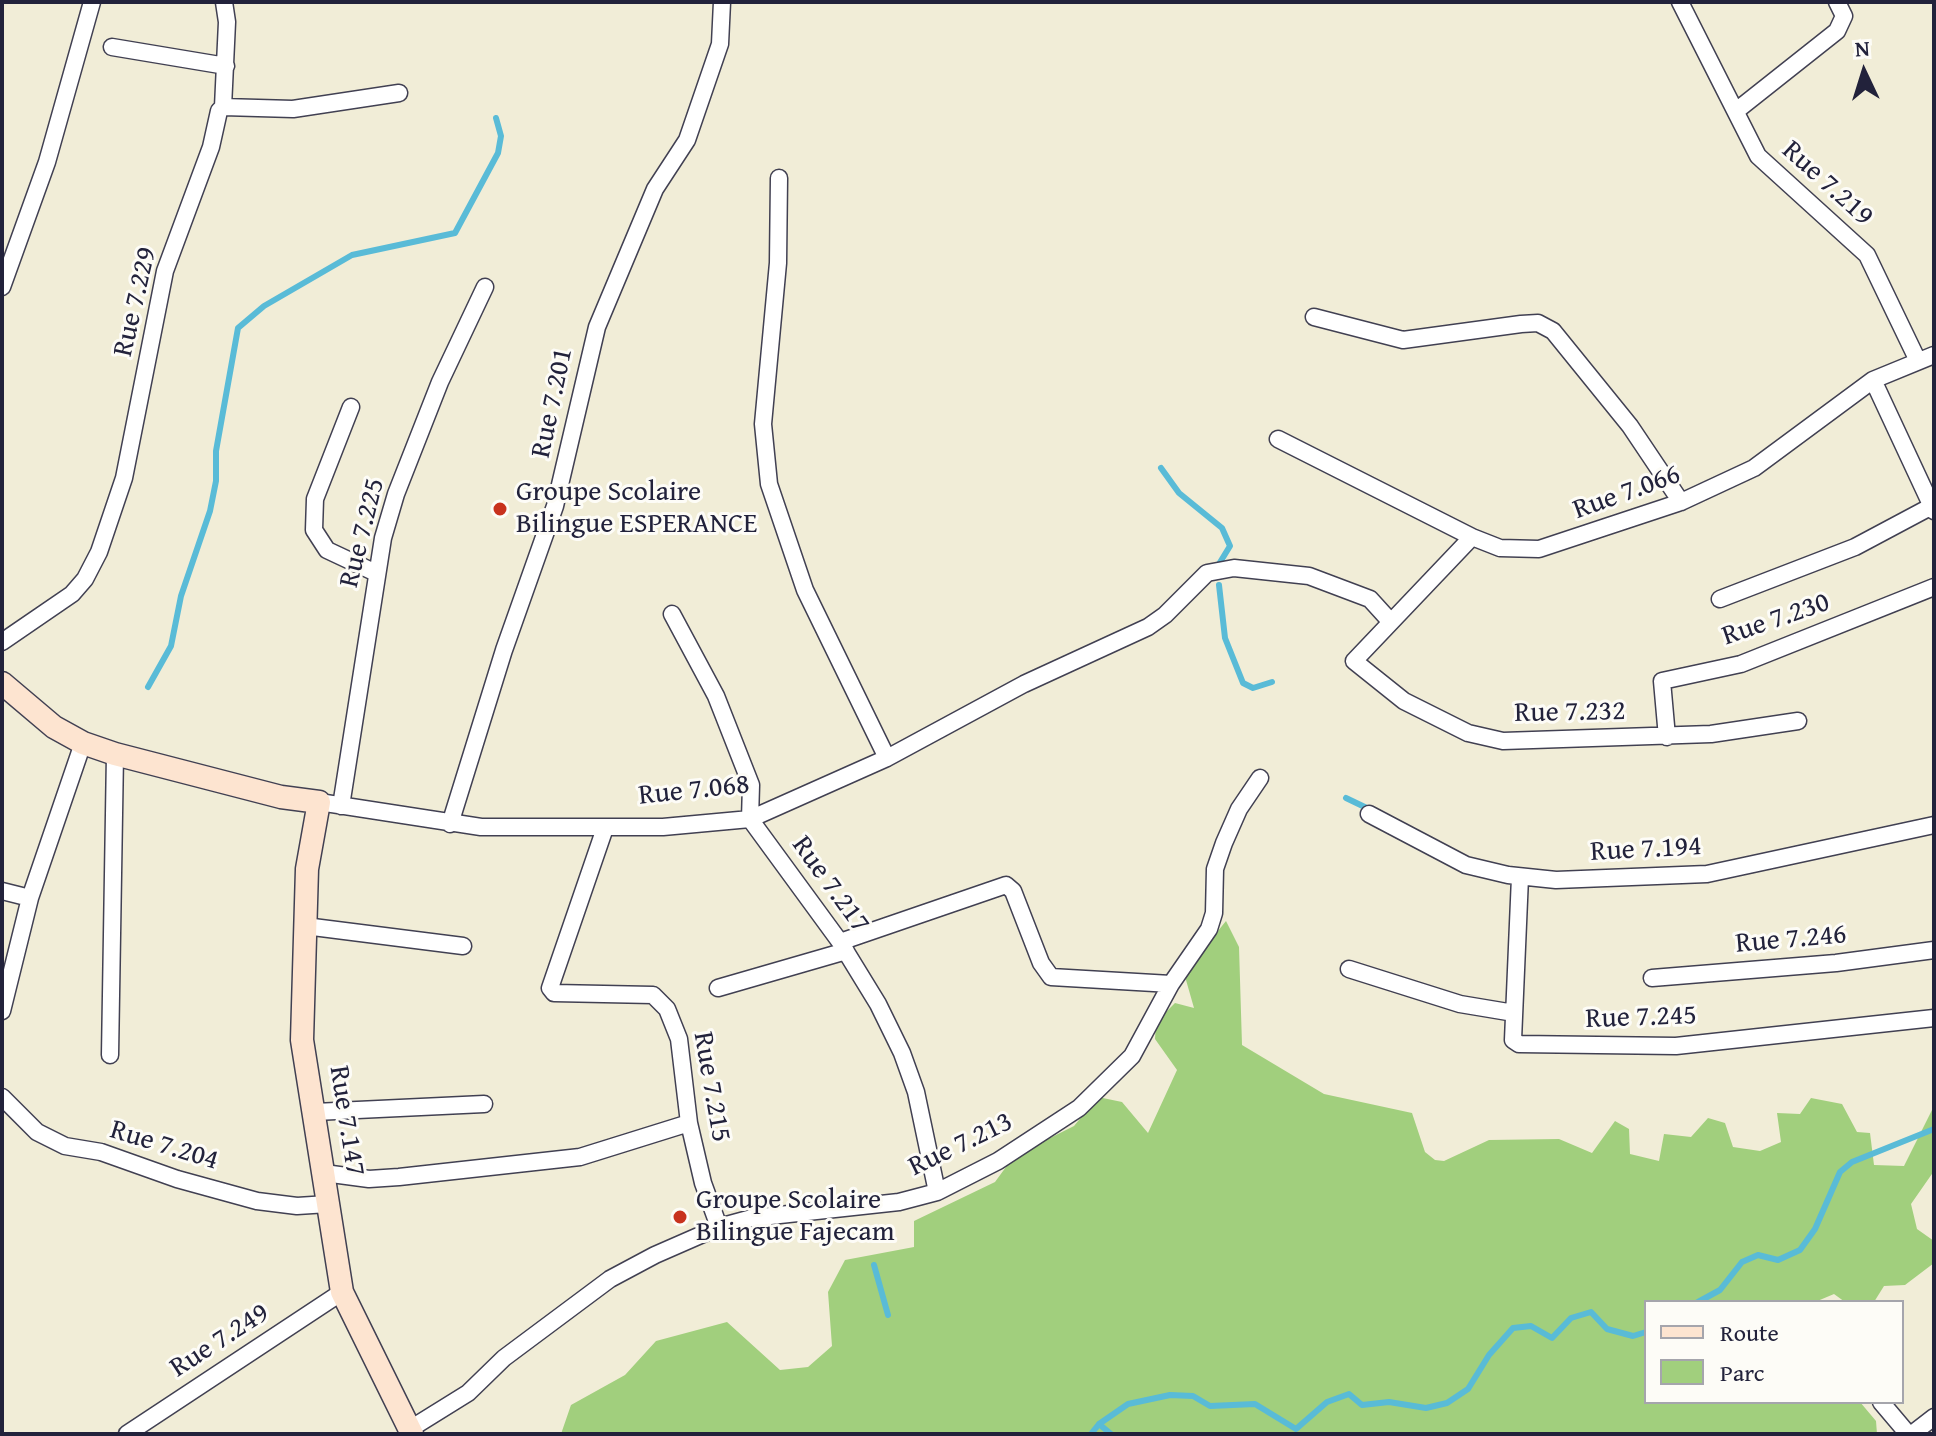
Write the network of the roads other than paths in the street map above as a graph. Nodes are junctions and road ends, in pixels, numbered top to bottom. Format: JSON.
{"nodes":[{"id":1,"x":92,"y":2,"type":"edge"},
{"id":2,"x":224,"y":2,"type":"edge"},
{"id":3,"x":722,"y":2,"type":"edge"},
{"id":4,"x":1680,"y":2,"type":"edge"},
{"id":5,"x":1837,"y":2,"type":"edge"},
{"id":6,"x":112,"y":47,"type":"dead end"},
{"id":7,"x":226,"y":66,"type":"junction"},
{"id":8,"x":399,"y":93,"type":"dead end"},
{"id":9,"x":223,"y":107,"type":"junction"},
{"id":10,"x":1736,"y":111,"type":"junction"},
{"id":11,"x":779,"y":178,"type":"dead end"},
{"id":12,"x":2,"y":287,"type":"edge"},
{"id":13,"x":485,"y":287,"type":"dead end"},
{"id":14,"x":1314,"y":317,"type":"dead end"},
{"id":15,"x":1926,"y":358,"type":"edge"},
{"id":16,"x":1873,"y":380,"type":"junction"},
{"id":17,"x":351,"y":407,"type":"dead end"},
{"id":18,"x":1278,"y":439,"type":"dead end"},
{"id":19,"x":1681,"y":502,"type":"junction"},
{"id":20,"x":1933,"y":509,"type":"edge"},
{"id":21,"x":1472,"y":537,"type":"junction"},
{"id":22,"x":376,"y":573,"type":"junction"},
{"id":23,"x":1934,"y":587,"type":"edge"},
{"id":24,"x":1720,"y":599,"type":"dead end"},
{"id":25,"x":672,"y":614,"type":"dead end"},
{"id":26,"x":1390,"y":621,"type":"junction"},
{"id":27,"x":2,"y":642,"type":"edge"},
{"id":28,"x":2,"y":683,"type":"edge"},
{"id":29,"x":1798,"y":721,"type":"dead end"},
{"id":30,"x":1667,"y":737,"type":"junction"},
{"id":31,"x":83,"y":743,"type":"junction"},
{"id":32,"x":115,"y":754,"type":"junction"},
{"id":33,"x":887,"y":758,"type":"junction"},
{"id":34,"x":1260,"y":778,"type":"dead end"},
{"id":35,"x":330,"y":804,"type":"junction"},
{"id":36,"x":1369,"y":814,"type":"dead end"},
{"id":37,"x":750,"y":819,"type":"junction"},
{"id":38,"x":450,"y":824,"type":"junction"},
{"id":39,"x":1934,"y":825,"type":"edge"},
{"id":40,"x":605,"y":828,"type":"junction"},
{"id":41,"x":1520,"y":877,"type":"junction"},
{"id":42,"x":2,"y":891,"type":"edge"},
{"id":43,"x":30,"y":898,"type":"junction"},
{"id":44,"x":305,"y":926,"type":"junction"},
{"id":45,"x":463,"y":946,"type":"dead end"},
{"id":46,"x":843,"y":946,"type":"junction"},
{"id":47,"x":1934,"y":950,"type":"edge"},
{"id":48,"x":1349,"y":969,"type":"dead end"},
{"id":49,"x":1652,"y":978,"type":"dead end"},
{"id":50,"x":1171,"y":984,"type":"junction"},
{"id":51,"x":718,"y":988,"type":"dead end"},
{"id":52,"x":2,"y":1011,"type":"edge"},
{"id":53,"x":1514,"y":1013,"type":"junction"},
{"id":54,"x":1934,"y":1018,"type":"edge"},
{"id":55,"x":110,"y":1055,"type":"dead end"},
{"id":56,"x":2,"y":1097,"type":"edge"},
{"id":57,"x":484,"y":1104,"type":"dead end"},
{"id":58,"x":315,"y":1112,"type":"junction"},
{"id":59,"x":689,"y":1123,"type":"junction"},
{"id":60,"x":324,"y":1173,"type":"junction"},
{"id":61,"x":937,"y":1192,"type":"junction"},
{"id":62,"x":328,"y":1204,"type":"junction"},
{"id":63,"x":719,"y":1227,"type":"junction"},
{"id":64,"x":342,"y":1292,"type":"junction"},
{"id":65,"x":1883,"y":1404,"type":"edge"},
{"id":66,"x":1934,"y":1417,"type":"edge"},
{"id":67,"x":411,"y":1432,"type":"edge"},
{"id":68,"x":1905,"y":1433,"type":"edge"},
{"id":69,"x":127,"y":1434,"type":"edge"}],
"edges":[{"from":1,"to":12,"type":"street"},
{"from":2,"to":7,"type":"street","name":"Rue 7.229"},
{"from":3,"to":38,"type":"street","name":"Rue 7.201"},
{"from":4,"to":10,"type":"street","name":"Rue 7.219"},
{"from":5,"to":10,"type":"street"},
{"from":6,"to":7,"type":"street"},
{"from":7,"to":9,"type":"street","name":"Rue 7.229"},
{"from":8,"to":9,"type":"street"},
{"from":9,"to":27,"type":"street","name":"Rue 7.229"},
{"from":10,"to":15,"type":"street","name":"Rue 7.219"},
{"from":11,"to":33,"type":"street"},
{"from":13,"to":22,"type":"street","name":"Rue 7.225"},
{"from":14,"to":19,"type":"street"},
{"from":15,"to":16,"type":"street","name":"Rue 7.066"},
{"from":16,"to":19,"type":"street","name":"Rue 7.066"},
{"from":16,"to":20,"type":"street"},
{"from":17,"to":22,"type":"street"},
{"from":18,"to":21,"type":"street","name":"Rue 7.066"},
{"from":19,"to":21,"type":"street","name":"Rue 7.066"},
{"from":20,"to":24,"type":"street"},
{"from":21,"to":26,"type":"street"},
{"from":22,"to":35,"type":"street","name":"Rue 7.225"},
{"from":23,"to":30,"type":"street","name":"Rue 7.230"},
{"from":25,"to":37,"type":"street"},
{"from":26,"to":30,"type":"street","name":"Rue 7.232"},
{"from":26,"to":33,"type":"street","name":"Rue 7.068"},
{"from":28,"to":31,"type":"street","name":"Rue 7.068"},
{"from":29,"to":30,"type":"street","name":"Rue 7.232"},
{"from":31,"to":32,"type":"street","name":"Rue 7.068"},
{"from":31,"to":43,"type":"street"},
{"from":32,"to":35,"type":"street","name":"Rue 7.068"},
{"from":32,"to":55,"type":"street"},
{"from":33,"to":37,"type":"street","name":"Rue 7.068"},
{"from":34,"to":50,"type":"street","name":"Rue 7.213"},
{"from":35,"to":38,"type":"street","name":"Rue 7.068"},
{"from":35,"to":44,"type":"street","name":"Rue 7.147"},
{"from":36,"to":41,"type":"street","name":"Rue 7.194"},
{"from":37,"to":40,"type":"street","name":"Rue 7.068"},
{"from":37,"to":46,"type":"street","name":"Rue 7.217"},
{"from":38,"to":40,"type":"street","name":"Rue 7.068"},
{"from":39,"to":41,"type":"street","name":"Rue 7.194"},
{"from":40,"to":59,"type":"street","name":"Rue 7.215"},
{"from":41,"to":53,"type":"street","name":"Rue 7.245"},
{"from":42,"to":43,"type":"street"},
{"from":43,"to":52,"type":"street"},
{"from":44,"to":45,"type":"street"},
{"from":44,"to":58,"type":"street","name":"Rue 7.147"},
{"from":46,"to":50,"type":"street"},
{"from":46,"to":51,"type":"street"},
{"from":46,"to":61,"type":"street","name":"Rue 7.217"},
{"from":47,"to":49,"type":"street","name":"Rue 7.246"},
{"from":48,"to":53,"type":"street"},
{"from":50,"to":61,"type":"street","name":"Rue 7.213"},
{"from":53,"to":54,"type":"street","name":"Rue 7.245"},
{"from":56,"to":62,"type":"street","name":"Rue 7.204"},
{"from":57,"to":58,"type":"street"},
{"from":58,"to":60,"type":"street","name":"Rue 7.147"},
{"from":59,"to":60,"type":"street"},
{"from":59,"to":63,"type":"street","name":"Rue 7.215"},
{"from":60,"to":62,"type":"street","name":"Rue 7.147"},
{"from":61,"to":63,"type":"street","name":"Rue 7.213"},
{"from":62,"to":64,"type":"street","name":"Rue 7.147"},
{"from":63,"to":67,"type":"street","name":"Rue 7.213"},
{"from":64,"to":67,"type":"street","name":"Rue 7.147"},
{"from":64,"to":69,"type":"street","name":"Rue 7.249"},
{"from":65,"to":68,"type":"street"},
{"from":66,"to":68,"type":"street"}]}
